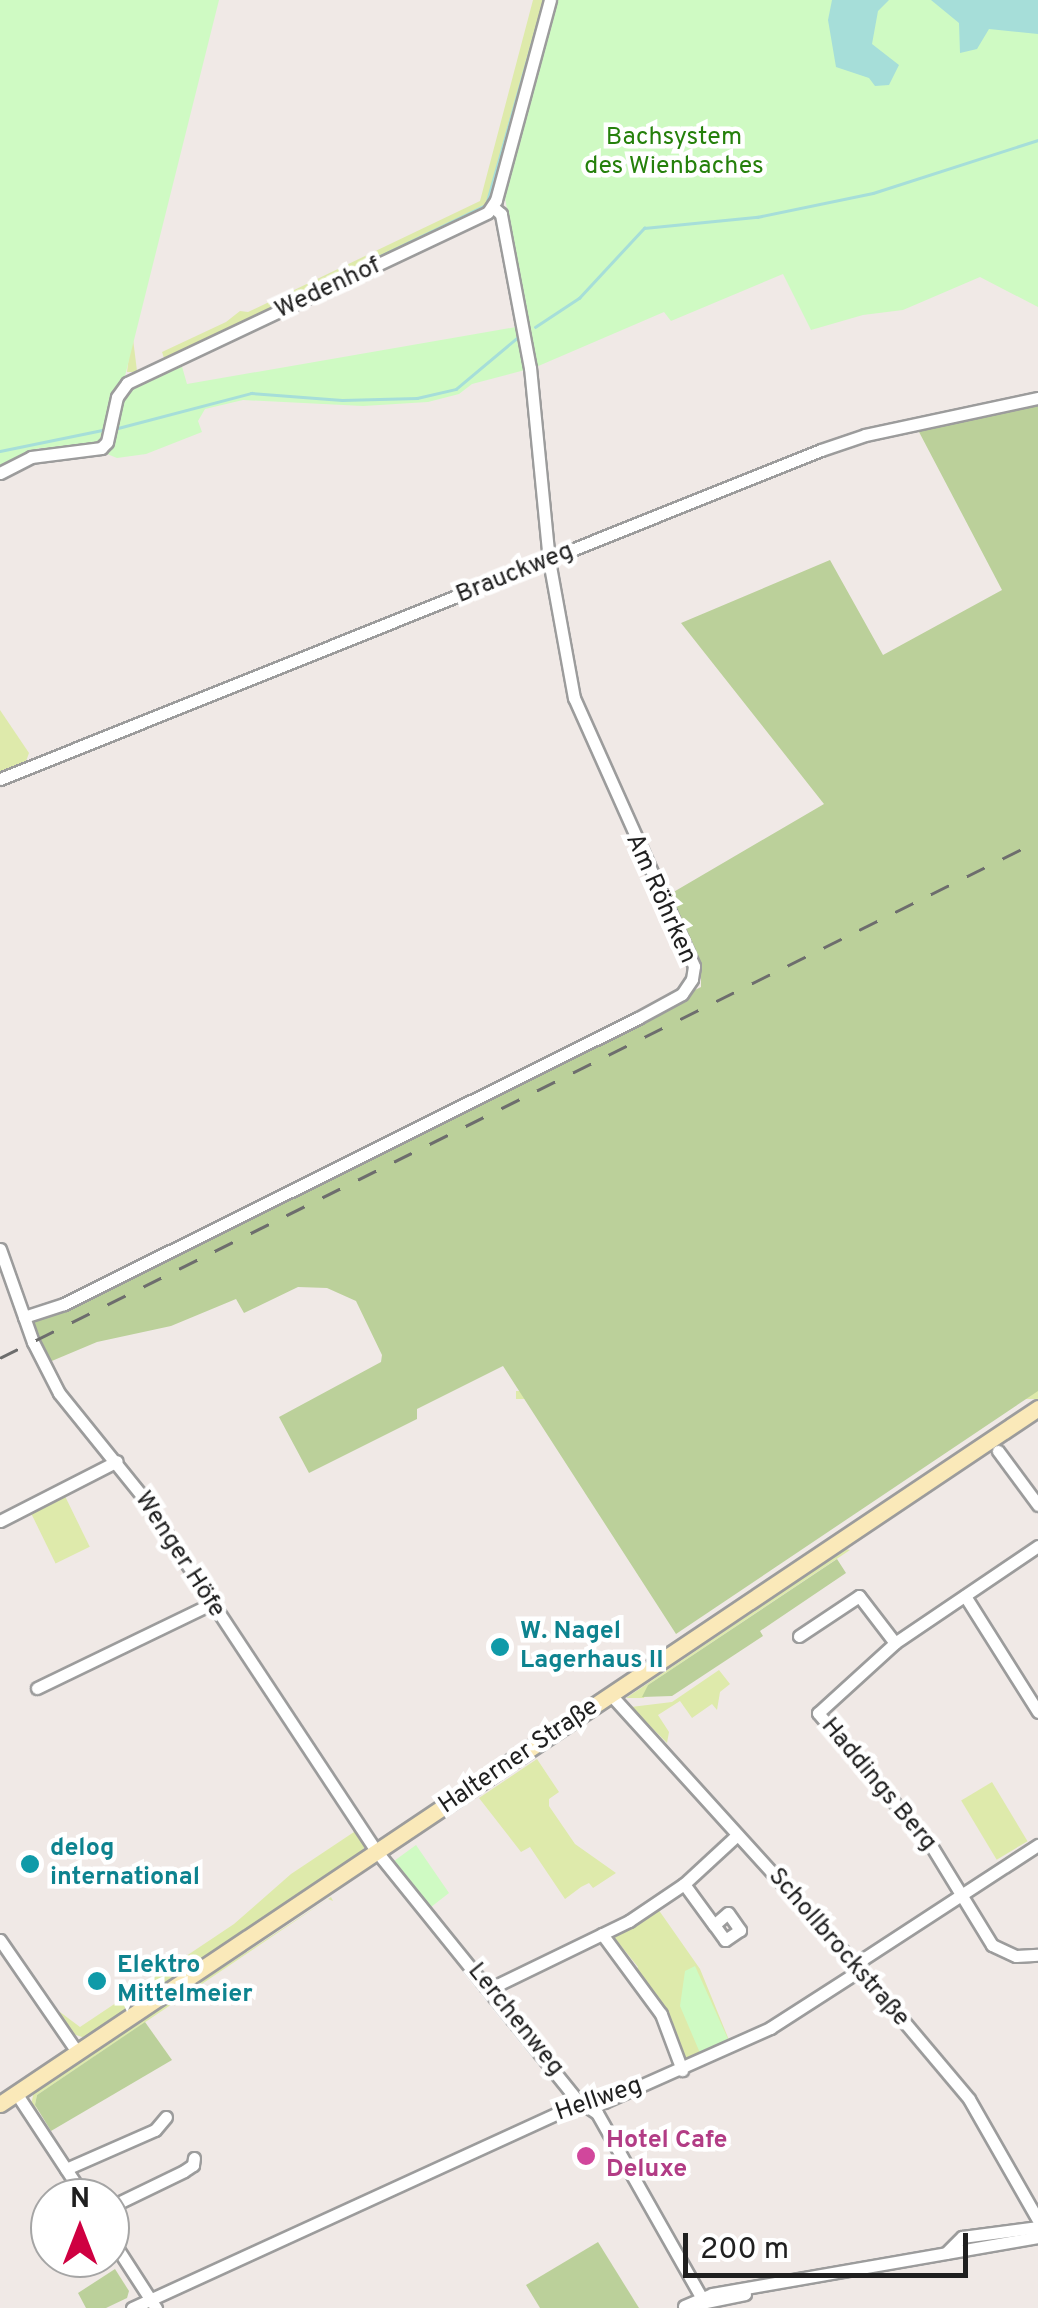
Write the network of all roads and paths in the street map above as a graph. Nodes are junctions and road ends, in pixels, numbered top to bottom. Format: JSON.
{"nodes":[{"id":1,"x":550,"y":0,"type":"edge"},
{"id":2,"x":493,"y":207,"type":"junction"},
{"id":3,"x":1038,"y":398,"type":"edge"},
{"id":4,"x":0,"y":472,"type":"edge"},
{"id":5,"x":549,"y":561,"type":"junction"},
{"id":6,"x":0,"y":779,"type":"edge"},
{"id":7,"x":0,"y":1249,"type":"edge"},
{"id":8,"x":24,"y":1317,"type":"junction"},
{"id":9,"x":1038,"y":1408,"type":"edge"},
{"id":10,"x":998,"y":1451,"type":"dead end"},
{"id":11,"x":117,"y":1461,"type":"junction"},
{"id":12,"x":1038,"y":1505,"type":"edge"},
{"id":13,"x":0,"y":1521,"type":"edge"},
{"id":14,"x":1038,"y":1546,"type":"edge"},
{"id":15,"x":965,"y":1596,"type":"junction"},
{"id":16,"x":211,"y":1604,"type":"junction"},
{"id":17,"x":799,"y":1636,"type":"dead end"},
{"id":18,"x":895,"y":1644,"type":"junction"},
{"id":19,"x":38,"y":1688,"type":"dead end"},
{"id":20,"x":611,"y":1695,"type":"junction"},
{"id":21,"x":1038,"y":1712,"type":"edge"},
{"id":22,"x":736,"y":1836,"type":"junction"},
{"id":23,"x":1038,"y":1845,"type":"edge"},
{"id":24,"x":377,"y":1852,"type":"junction"},
{"id":25,"x":684,"y":1884,"type":"junction"},
{"id":26,"x":961,"y":1894,"type":"junction"},
{"id":27,"x":714,"y":1924,"type":"dead end"},
{"id":28,"x":602,"y":1934,"type":"junction"},
{"id":29,"x":0,"y":1940,"type":"edge"},
{"id":30,"x":1038,"y":1955,"type":"edge"},
{"id":31,"x":858,"y":1967,"type":"junction"},
{"id":32,"x":489,"y":1989,"type":"junction"},
{"id":33,"x":78,"y":2052,"type":"junction"},
{"id":34,"x":682,"y":2070,"type":"junction"},
{"id":35,"x":16,"y":2094,"type":"junction"},
{"id":36,"x":0,"y":2104,"type":"edge"},
{"id":37,"x":588,"y":2106,"type":"junction"},
{"id":38,"x":166,"y":2117,"type":"dead end"},
{"id":39,"x":194,"y":2158,"type":"dead end"},
{"id":40,"x":66,"y":2169,"type":"junction"},
{"id":41,"x":72,"y":2178,"type":"edge"},
{"id":42,"x":130,"y":2198,"type":"edge"},
{"id":43,"x":1038,"y":2223,"type":"edge"},
{"id":44,"x":1038,"y":2237,"type":"edge"},
{"id":45,"x":946,"y":2253,"type":"junction"},
{"id":46,"x":130,"y":2268,"type":"edge"},
{"id":47,"x":753,"y":2290,"type":"junction"},
{"id":48,"x":701,"y":2297,"type":"junction"},
{"id":49,"x":153,"y":2304,"type":"edge"},
{"id":50,"x":680,"y":2307,"type":"edge"},
{"id":51,"x":132,"y":2308,"type":"edge"}],
"edges":[{"from":1,"to":2,"type":"street"},
{"from":2,"to":4,"type":"street","name":"Wedenhof"},
{"from":2,"to":5,"type":"street","name":"Am Röhrken"},
{"from":3,"to":5,"type":"street","name":"Brauckweg"},
{"from":5,"to":6,"type":"street","name":"Brauckweg"},
{"from":5,"to":8,"type":"street","name":"Am Röhrken"},
{"from":7,"to":8,"type":"street","name":"Wenger Höfe"},
{"from":8,"to":11,"type":"street","name":"Wenger Höfe"},
{"from":9,"to":20,"type":"main road","name":"Halterner Straße"},
{"from":10,"to":12,"type":"street"},
{"from":11,"to":13,"type":"street"},
{"from":11,"to":16,"type":"street","name":"Wenger Höfe"},
{"from":14,"to":15,"type":"street","name":"Haddings Berg"},
{"from":15,"to":18,"type":"street","name":"Haddings Berg"},
{"from":15,"to":21,"type":"street"},
{"from":16,"to":19,"type":"street"},
{"from":16,"to":24,"type":"street","name":"Wenger Höfe"},
{"from":17,"to":18,"type":"street"},
{"from":18,"to":26,"type":"street","name":"Haddings Berg"},
{"from":20,"to":22,"type":"street","name":"Schollbrockstraße"},
{"from":20,"to":24,"type":"main road","name":"Halterner Straße"},
{"from":22,"to":25,"type":"street"},
{"from":22,"to":31,"type":"street","name":"Schollbrockstraße"},
{"from":23,"to":26,"type":"street","name":"Hellweg"},
{"from":24,"to":32,"type":"street","name":"Lerchenweg"},
{"from":24,"to":33,"type":"main road","name":"Halterner Straße"},
{"from":25,"to":27,"type":"street"},
{"from":25,"to":28,"type":"street"},
{"from":26,"to":30,"type":"street"},
{"from":26,"to":31,"type":"street","name":"Hellweg"},
{"from":28,"to":32,"type":"street"},
{"from":28,"to":34,"type":"street"},
{"from":29,"to":33,"type":"street"},
{"from":31,"to":34,"type":"street","name":"Hellweg"},
{"from":31,"to":43,"type":"street","name":"Schollbrockstraße"},
{"from":32,"to":37,"type":"street","name":"Lerchenweg"},
{"from":33,"to":35,"type":"main road","name":"Halterner Straße"},
{"from":34,"to":37,"type":"street","name":"Hellweg"},
{"from":35,"to":36,"type":"main road","name":"Halterner Straße"},
{"from":35,"to":40,"type":"street"},
{"from":37,"to":48,"type":"street","name":"Lerchenweg"},
{"from":37,"to":49,"type":"street","name":"Hellweg"},
{"from":38,"to":40,"type":"street"},
{"from":39,"to":42,"type":"street"},
{"from":40,"to":41,"type":"street"},
{"from":43,"to":45,"type":"street"},
{"from":44,"to":45,"type":"street"},
{"from":45,"to":47,"type":"street"},
{"from":46,"to":49,"type":"street"},
{"from":47,"to":48,"type":"street"},
{"from":47,"to":50,"type":"street"},
{"from":48,"to":50,"type":"street"},
{"from":49,"to":51,"type":"street","name":"Hellweg"}]}
